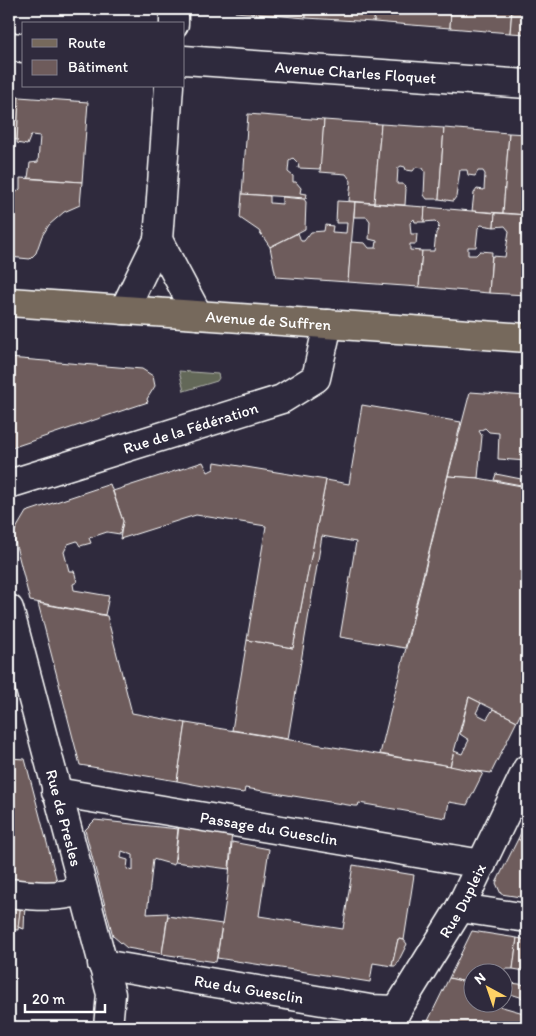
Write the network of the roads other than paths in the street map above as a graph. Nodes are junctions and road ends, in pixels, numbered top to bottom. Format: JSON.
{"nodes":[{"id":1,"x":174,"y":9,"type":"edge"},
{"id":2,"x":174,"y":22,"type":"edge"},
{"id":3,"x":9,"y":46,"type":"edge"},
{"id":4,"x":22,"y":48,"type":"edge"},
{"id":5,"x":185,"y":60,"type":"edge"},
{"id":6,"x":527,"y":84,"type":"edge"},
{"id":7,"x":169,"y":88,"type":"edge"},
{"id":8,"x":158,"y":240,"type":"junction"},
{"id":9,"x":145,"y":266,"type":"junction"},
{"id":10,"x":172,"y":268,"type":"junction"},
{"id":11,"x":9,"y":302,"type":"edge"},
{"id":12,"x":124,"y":310,"type":"junction"},
{"id":13,"x":198,"y":315,"type":"junction"},
{"id":14,"x":328,"y":324,"type":"junction"},
{"id":15,"x":527,"y":338,"type":"edge"},
{"id":16,"x":9,"y":484,"type":"edge"},
{"id":17,"x":9,"y":609,"type":"edge"},
{"id":18,"x":527,"y":769,"type":"edge"},
{"id":19,"x":56,"y":792,"type":"junction"},
{"id":20,"x":482,"y":864,"type":"junction"},
{"id":21,"x":82,"y":891,"type":"junction"},
{"id":22,"x":9,"y":893,"type":"edge"},
{"id":23,"x":460,"y":908,"type":"junction"},
{"id":24,"x":527,"y":918,"type":"edge"},
{"id":25,"x":102,"y":964,"type":"junction"},
{"id":26,"x":393,"y":1018,"type":"edge"},
{"id":27,"x":108,"y":1027,"type":"edge"}],
"edges":[{"from":1,"to":2,"type":"street"},
{"from":3,"to":4,"type":"street"},
{"from":5,"to":6,"type":"street","name":"Avenue Charles Floquet"},
{"from":7,"to":8,"type":"street"},
{"from":8,"to":9,"type":"street"},
{"from":8,"to":10,"type":"street"},
{"from":9,"to":10,"type":"street"},
{"from":9,"to":12,"type":"street"},
{"from":10,"to":13,"type":"street"},
{"from":11,"to":12,"type":"main road","name":"Avenue de Suffren"},
{"from":12,"to":13,"type":"main road","name":"Avenue de Suffren"},
{"from":13,"to":14,"type":"main road","name":"Avenue de Suffren"},
{"from":14,"to":15,"type":"main road","name":"Avenue de Suffren"},
{"from":14,"to":16,"type":"street","name":"Rue de la Fédération"},
{"from":17,"to":19,"type":"street","name":"Rue de Presles"},
{"from":18,"to":20,"type":"street","name":"Rue Dupleix"},
{"from":19,"to":20,"type":"street","name":"Passage du Guesclin"},
{"from":19,"to":21,"type":"street","name":"Rue de Presles"},
{"from":20,"to":23,"type":"street","name":"Rue Dupleix"},
{"from":21,"to":22,"type":"street"},
{"from":21,"to":25,"type":"street","name":"Rue de Presles"},
{"from":23,"to":24,"type":"street"},
{"from":23,"to":26,"type":"street","name":"Rue Dupleix"},
{"from":25,"to":26,"type":"street","name":"Rue du Guesclin"},
{"from":25,"to":27,"type":"street","name":"Rue de Presles"}]}
